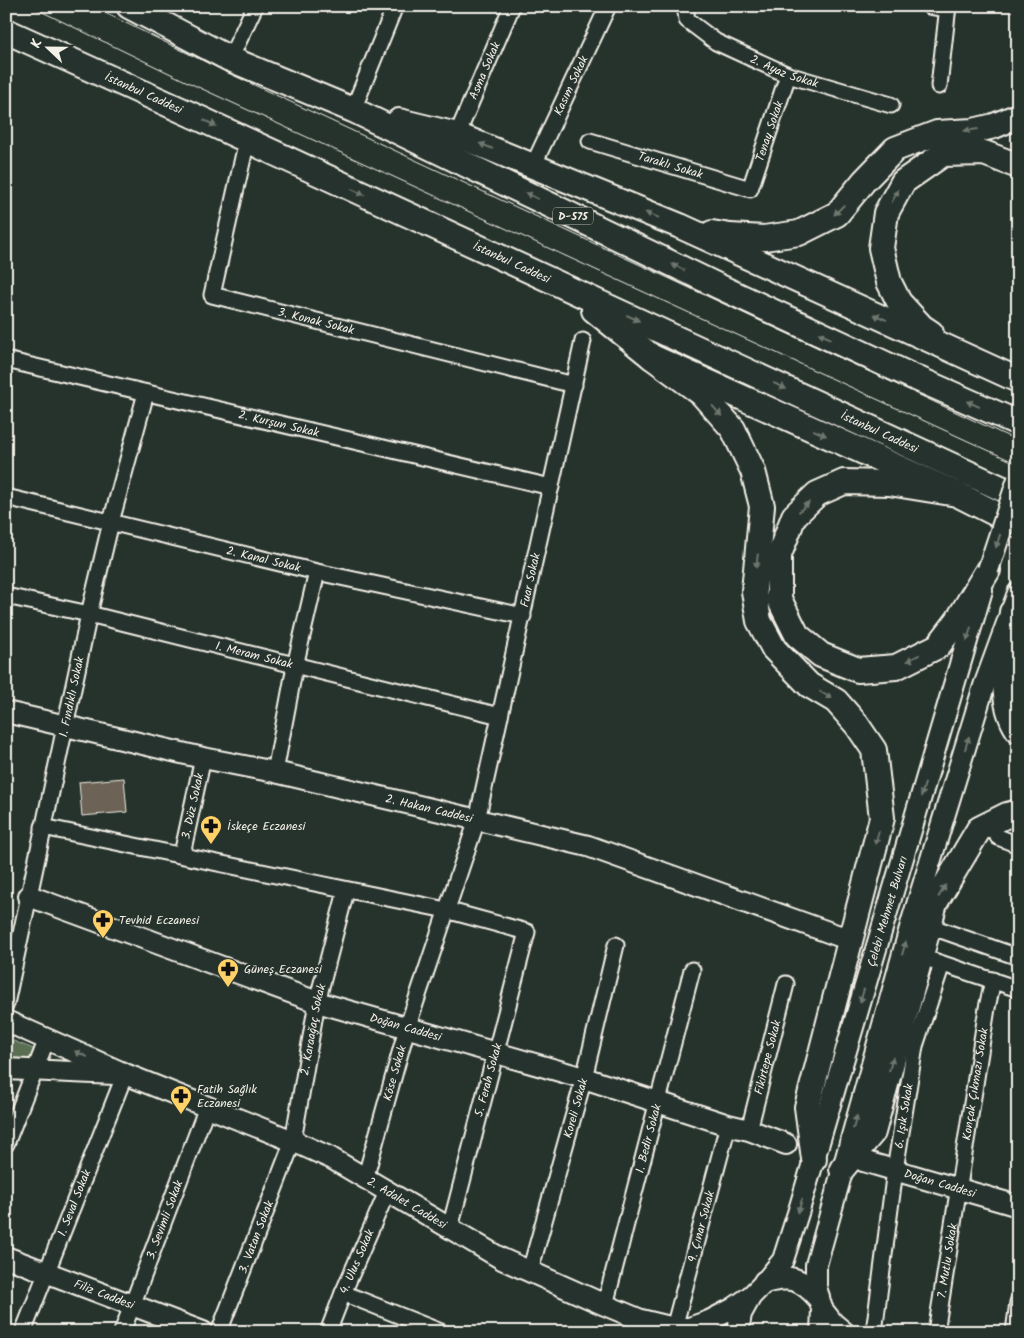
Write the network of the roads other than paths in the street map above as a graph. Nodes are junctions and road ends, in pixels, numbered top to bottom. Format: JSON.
{"nodes":[{"id":1,"x":255,"y":6,"type":"edge"},
{"id":2,"x":395,"y":6,"type":"edge"},
{"id":3,"x":512,"y":6,"type":"edge"},
{"id":4,"x":608,"y":6,"type":"edge"},
{"id":5,"x":929,"y":6,"type":"edge"},
{"id":6,"x":948,"y":8,"type":"edge"},
{"id":7,"x":143,"y":10,"type":"edge"},
{"id":8,"x":686,"y":13,"type":"edge"},
{"id":9,"x":6,"y":31,"type":"edge"},
{"id":10,"x":230,"y":59,"type":"junction"},
{"id":11,"x":788,"y":74,"type":"junction"},
{"id":12,"x":939,"y":86,"type":"dead end"},
{"id":13,"x":891,"y":105,"type":"dead end"},
{"id":14,"x":353,"y":110,"type":"junction"},
{"id":15,"x":1018,"y":116,"type":"edge"},
{"id":16,"x":457,"y":135,"type":"junction"},
{"id":17,"x":247,"y":140,"type":"junction"},
{"id":18,"x":590,"y":141,"type":"dead end"},
{"id":19,"x":533,"y":166,"type":"junction"},
{"id":20,"x":1018,"y":166,"type":"edge"},
{"id":21,"x":750,"y":189,"type":"joint"},
{"id":22,"x":680,"y":226,"type":"junction"},
{"id":23,"x":568,"y":288,"type":"junction"},
{"id":24,"x":583,"y":341,"type":"dead end"},
{"id":25,"x":957,"y":352,"type":"junction"},
{"id":26,"x":652,"y":357,"type":"junction"},
{"id":27,"x":6,"y":360,"type":"edge"},
{"id":28,"x":1018,"y":380,"type":"edge"},
{"id":29,"x":574,"y":385,"type":"junction"},
{"id":30,"x":146,"y":393,"type":"junction"},
{"id":31,"x":1018,"y":423,"type":"edge"},
{"id":32,"x":1018,"y":479,"type":"edge"},
{"id":33,"x":551,"y":486,"type":"junction"},
{"id":34,"x":957,"y":494,"type":"junction"},
{"id":35,"x":1018,"y":496,"type":"edge"},
{"id":36,"x":6,"y":497,"type":"edge"},
{"id":37,"x":111,"y":522,"type":"junction"},
{"id":38,"x":1018,"y":525,"type":"edge"},
{"id":39,"x":988,"y":570,"type":"junction"},
{"id":40,"x":317,"y":572,"type":"junction"},
{"id":41,"x":6,"y":596,"type":"edge"},
{"id":42,"x":1015,"y":603,"type":"edge"},
{"id":43,"x":89,"y":614,"type":"junction"},
{"id":44,"x":523,"y":616,"type":"junction"},
{"id":45,"x":296,"y":666,"type":"junction"},
{"id":46,"x":6,"y":712,"type":"edge"},
{"id":47,"x":500,"y":716,"type":"junction"},
{"id":48,"x":64,"y":727,"type":"junction"},
{"id":49,"x":1018,"y":730,"type":"edge"},
{"id":50,"x":203,"y":758,"type":"junction"},
{"id":51,"x":275,"y":772,"type":"junction"},
{"id":52,"x":1018,"y":812,"type":"edge"},
{"id":53,"x":477,"y":820,"type":"junction"},
{"id":54,"x":43,"y":827,"type":"junction"},
{"id":55,"x":998,"y":837,"type":"dead end"},
{"id":56,"x":1018,"y":845,"type":"edge"},
{"id":57,"x":182,"y":854,"type":"junction"},
{"id":58,"x":346,"y":890,"type":"junction"},
{"id":59,"x":29,"y":896,"type":"junction"},
{"id":60,"x":446,"y":910,"type":"junction"},
{"id":61,"x":935,"y":928,"type":"dead end"},
{"id":62,"x":842,"y":937,"type":"dead end"},
{"id":63,"x":616,"y":944,"type":"dead end"},
{"id":64,"x":1018,"y":957,"type":"edge"},
{"id":65,"x":924,"y":958,"type":"dead end"},
{"id":66,"x":942,"y":964,"type":"junction"},
{"id":67,"x":692,"y":970,"type":"dead end"},
{"id":68,"x":993,"y":980,"type":"junction"},
{"id":69,"x":786,"y":984,"type":"dead end"},
{"id":70,"x":1018,"y":989,"type":"edge"},
{"id":71,"x":317,"y":1002,"type":"junction"},
{"id":72,"x":6,"y":1004,"type":"edge"},
{"id":73,"x":6,"y":1021,"type":"edge"},
{"id":74,"x":407,"y":1028,"type":"junction"},
{"id":75,"x":47,"y":1039,"type":"junction"},
{"id":76,"x":495,"y":1053,"type":"junction"},
{"id":77,"x":6,"y":1069,"type":"edge"},
{"id":78,"x":34,"y":1071,"type":"junction"},
{"id":79,"x":125,"y":1074,"type":"junction"},
{"id":80,"x":584,"y":1078,"type":"junction"},
{"id":81,"x":658,"y":1102,"type":"junction"},
{"id":82,"x":206,"y":1108,"type":"junction"},
{"id":83,"x":728,"y":1125,"type":"junction"},
{"id":84,"x":749,"y":1130,"type":"junction"},
{"id":85,"x":293,"y":1141,"type":"junction"},
{"id":86,"x":6,"y":1144,"type":"edge"},
{"id":87,"x":786,"y":1144,"type":"dead end"},
{"id":88,"x":814,"y":1160,"type":"junction"},
{"id":89,"x":852,"y":1165,"type":"junction"},
{"id":90,"x":895,"y":1170,"type":"junction"},
{"id":91,"x":365,"y":1179,"type":"junction"},
{"id":92,"x":958,"y":1189,"type":"junction"},
{"id":93,"x":387,"y":1192,"type":"junction"},
{"id":94,"x":1018,"y":1206,"type":"edge"},
{"id":95,"x":450,"y":1228,"type":"junction"},
{"id":96,"x":6,"y":1256,"type":"edge"},
{"id":97,"x":48,"y":1272,"type":"junction"},
{"id":98,"x":530,"y":1272,"type":"junction"},
{"id":99,"x":758,"y":1289,"type":"junction"},
{"id":100,"x":343,"y":1293,"type":"junction"},
{"id":101,"x":1018,"y":1302,"type":"edge"},
{"id":102,"x":820,"y":1303,"type":"junction"},
{"id":103,"x":605,"y":1305,"type":"junction"},
{"id":104,"x":132,"y":1306,"type":"junction"},
{"id":105,"x":686,"y":1329,"type":"edge"},
{"id":106,"x":23,"y":1332,"type":"edge"},
{"id":107,"x":122,"y":1332,"type":"edge"},
{"id":108,"x":203,"y":1332,"type":"edge"},
{"id":109,"x":219,"y":1332,"type":"edge"},
{"id":110,"x":328,"y":1332,"type":"edge"},
{"id":111,"x":441,"y":1332,"type":"edge"},
{"id":112,"x":738,"y":1332,"type":"edge"},
{"id":113,"x":821,"y":1332,"type":"edge"},
{"id":114,"x":844,"y":1332,"type":"edge"},
{"id":115,"x":874,"y":1332,"type":"edge"},
{"id":116,"x":936,"y":1332,"type":"edge"},
{"id":117,"x":1014,"y":1332,"type":"edge"}],
"edges":[{"from":1,"to":10,"type":"street"},
{"from":2,"to":14,"type":"street"},
{"from":3,"to":16,"type":"street","name":"Asma Sokak"},
{"from":4,"to":19,"type":"street","name":"Kasım Sokak"},
{"from":5,"to":6,"type":"street"},
{"from":6,"to":12,"type":"street"},
{"from":7,"to":10,"type":"highway","number":"D-575"},
{"from":8,"to":11,"type":"street","name":"2. Ayaz Sokak"},
{"from":9,"to":17,"type":"highway","name":"İstanbul Caddesi","one_way":true},
{"from":10,"to":14,"type":"highway","number":"D-575"},
{"from":11,"to":13,"type":"street","name":"2. Ayaz Sokak"},
{"from":11,"to":21,"type":"street","name":"Tenay Sokak"},
{"from":14,"to":16,"type":"highway"},
{"from":31,"to":14,"type":"highway","number":"D-575","one_way":true},
{"from":15,"to":22,"type":"highway","one_way":true},
{"from":19,"to":16,"type":"highway","one_way":true},
{"from":17,"to":23,"type":"highway","name":"İstanbul Caddesi","one_way":true},
{"from":17,"to":29,"type":"street","name":"3. Konak Sokak"},
{"from":18,"to":21,"type":"street","name":"Taraklı Sokak"},
{"from":22,"to":19,"type":"highway","one_way":true},
{"from":25,"to":20,"type":"highway","one_way":true},
{"from":25,"to":22,"type":"highway","one_way":true},
{"from":23,"to":26,"type":"highway"},
{"from":23,"to":35,"type":"highway","name":"İstanbul Caddesi","one_way":true},
{"from":24,"to":29,"type":"street","name":"Fuar Sokak"},
{"from":25,"to":28,"type":"highway"},
{"from":26,"to":34,"type":"highway","one_way":true},
{"from":26,"to":88,"type":"highway","one_way":true},
{"from":27,"to":30,"type":"street","name":"2. Kurşun Sokak"},
{"from":29,"to":33,"type":"street","name":"Fuar Sokak"},
{"from":30,"to":33,"type":"street","name":"2. Kurşun Sokak"},
{"from":30,"to":37,"type":"street","name":"1. Fındıklı Sokak"},
{"from":32,"to":39,"type":"main road","name":"Çelebi Mehmet Bulvarı","one_way":true,"bridge":true},
{"from":33,"to":44,"type":"street","name":"Fuar Sokak"},
{"from":34,"to":38,"type":"highway"},
{"from":39,"to":34,"type":"highway","one_way":true},
{"from":36,"to":37,"type":"street","name":"2. Kanal Sokak"},
{"from":37,"to":40,"type":"street","name":"2. Kanal Sokak"},
{"from":37,"to":43,"type":"street","name":"1. Fındıklı Sokak"},
{"from":39,"to":88,"type":"main road","name":"Çelebi Mehmet Bulvarı","one_way":true},
{"from":40,"to":44,"type":"street","name":"2. Kanal Sokak"},
{"from":40,"to":45,"type":"street"},
{"from":41,"to":43,"type":"street","name":"1. Meram Sokak"},
{"from":42,"to":49,"type":"highway"},
{"from":89,"to":42,"type":"main road","one_way":true},
{"from":43,"to":45,"type":"street","name":"1. Meram Sokak"},
{"from":43,"to":48,"type":"street","name":"1. Fındıklı Sokak"},
{"from":44,"to":47,"type":"street","name":"Fuar Sokak"},
{"from":45,"to":47,"type":"street","name":"1. Meram Sokak"},
{"from":45,"to":51,"type":"street"},
{"from":46,"to":48,"type":"main road","name":"2. Hakan Caddesi"},
{"from":47,"to":53,"type":"street","name":"Fuar Sokak"},
{"from":48,"to":50,"type":"main road","name":"2. Hakan Caddesi"},
{"from":48,"to":54,"type":"street","name":"1. Fındıklı Sokak"},
{"from":50,"to":51,"type":"main road","name":"2. Hakan Caddesi"},
{"from":50,"to":57,"type":"street","name":"3. Düz Sokak"},
{"from":51,"to":53,"type":"main road","name":"2. Hakan Caddesi"},
{"from":89,"to":52,"type":"highway","one_way":true},
{"from":53,"to":60,"type":"street","name":"Köse Sokak"},
{"from":53,"to":62,"type":"main road","name":"2. Hakan Caddesi"},
{"from":54,"to":57,"type":"street"},
{"from":54,"to":59,"type":"street","name":"1. Fındıklı Sokak"},
{"from":55,"to":56,"type":"street"},
{"from":57,"to":58,"type":"street"},
{"from":58,"to":60,"type":"street"},
{"from":58,"to":71,"type":"street","name":"2. Karaağaç Sokak"},
{"from":59,"to":71,"type":"main road","name":"Doğan Caddesi"},
{"from":59,"to":72,"type":"street","name":"1. Fındıklı Sokak"},
{"from":60,"to":74,"type":"street","name":"Köse Sokak"},
{"from":60,"to":76,"type":"street","name":"5. Ferah Sokak"},
{"from":61,"to":64,"type":"street"},
{"from":63,"to":80,"type":"street","name":"Koreli Sokak"},
{"from":65,"to":66,"type":"street"},
{"from":66,"to":68,"type":"street"},
{"from":66,"to":90,"type":"street","name":"6. Işık Sokak"},
{"from":67,"to":81,"type":"street","name":"1. Bedir Sokak"},
{"from":68,"to":70,"type":"street"},
{"from":68,"to":92,"type":"street","name":"Konçak Çıkmazı Sokak"},
{"from":69,"to":84,"type":"street","name":"Fikirtepe Sokak"},
{"from":71,"to":74,"type":"main road","name":"Doğan Caddesi"},
{"from":71,"to":85,"type":"street","name":"2. Karaağaç Sokak"},
{"from":73,"to":75,"type":"main road","name":"2. Adalet Caddesi"},
{"from":74,"to":76,"type":"main road","name":"Doğan Caddesi"},
{"from":74,"to":91,"type":"street","name":"Köse Sokak"},
{"from":75,"to":78,"type":"street"},
{"from":79,"to":75,"type":"main road","name":"2. Adalet Caddesi","one_way":true},
{"from":76,"to":80,"type":"main road","name":"Doğan Caddesi"},
{"from":76,"to":95,"type":"street","name":"5. Ferah Sokak"},
{"from":77,"to":78,"type":"main road","name":"2. Adalet Caddesi"},
{"from":78,"to":79,"type":"main road","name":"2. Adalet Caddesi"},
{"from":78,"to":86,"type":"street"},
{"from":79,"to":82,"type":"main road","name":"2. Adalet Caddesi"},
{"from":79,"to":97,"type":"street","name":"1. Seval Sokak"},
{"from":80,"to":81,"type":"main road","name":"Doğan Caddesi"},
{"from":80,"to":98,"type":"street","name":"Koreli Sokak"},
{"from":81,"to":83,"type":"main road","name":"Doğan Caddesi"},
{"from":81,"to":103,"type":"street","name":"1. Bedir Sokak"},
{"from":82,"to":85,"type":"main road","name":"2. Adalet Caddesi"},
{"from":82,"to":104,"type":"street","name":"3. Sevimli Sokak"},
{"from":83,"to":84,"type":"main road","name":"Doğan Caddesi"},
{"from":83,"to":105,"type":"street","name":"9. Çınar Sokak"},
{"from":84,"to":87,"type":"main road","name":"Doğan Caddesi"},
{"from":85,"to":91,"type":"main road","name":"2. Adalet Caddesi"},
{"from":85,"to":109,"type":"street","name":"3. Vatan Sokak"},
{"from":88,"to":99,"type":"main road","name":"Çelebi Mehmet Bulvarı","one_way":true},
{"from":89,"to":90,"type":"main road","name":"Doğan Caddesi"},
{"from":89,"to":102,"type":"main road"},
{"from":90,"to":92,"type":"main road","name":"Doğan Caddesi"},
{"from":90,"to":115,"type":"street","name":"6. Işık Sokak"},
{"from":91,"to":93,"type":"main road","name":"2. Adalet Caddesi"},
{"from":92,"to":94,"type":"main road","name":"Doğan Caddesi"},
{"from":92,"to":116,"type":"street","name":"7. Mutlu Sokak"},
{"from":93,"to":95,"type":"main road","name":"2. Adalet Caddesi"},
{"from":93,"to":100,"type":"street","name":"4. Ulus Sokak"},
{"from":95,"to":98,"type":"main road","name":"2. Adalet Caddesi"},
{"from":96,"to":97,"type":"main road","name":"Filiz Caddesi"},
{"from":97,"to":104,"type":"main road","name":"Filiz Caddesi"},
{"from":97,"to":106,"type":"street","name":"1. Seval Sokak"},
{"from":98,"to":103,"type":"main road","name":"2. Adalet Caddesi"},
{"from":99,"to":102,"type":"main road"},
{"from":99,"to":105,"type":"main road"},
{"from":99,"to":112,"type":"main road","name":"Çelebi Mehmet Bulvarı"},
{"from":100,"to":110,"type":"street","name":"4. Ulus Sokak"},
{"from":100,"to":111,"type":"street"},
{"from":101,"to":117,"type":"street"},
{"from":102,"to":113,"type":"main road"},
{"from":102,"to":114,"type":"main road"},
{"from":103,"to":105,"type":"main road","name":"2. Adalet Caddesi"},
{"from":104,"to":107,"type":"street","name":"3. Sevimli Sokak"},
{"from":104,"to":108,"type":"main road","name":"Filiz Caddesi"}]}
